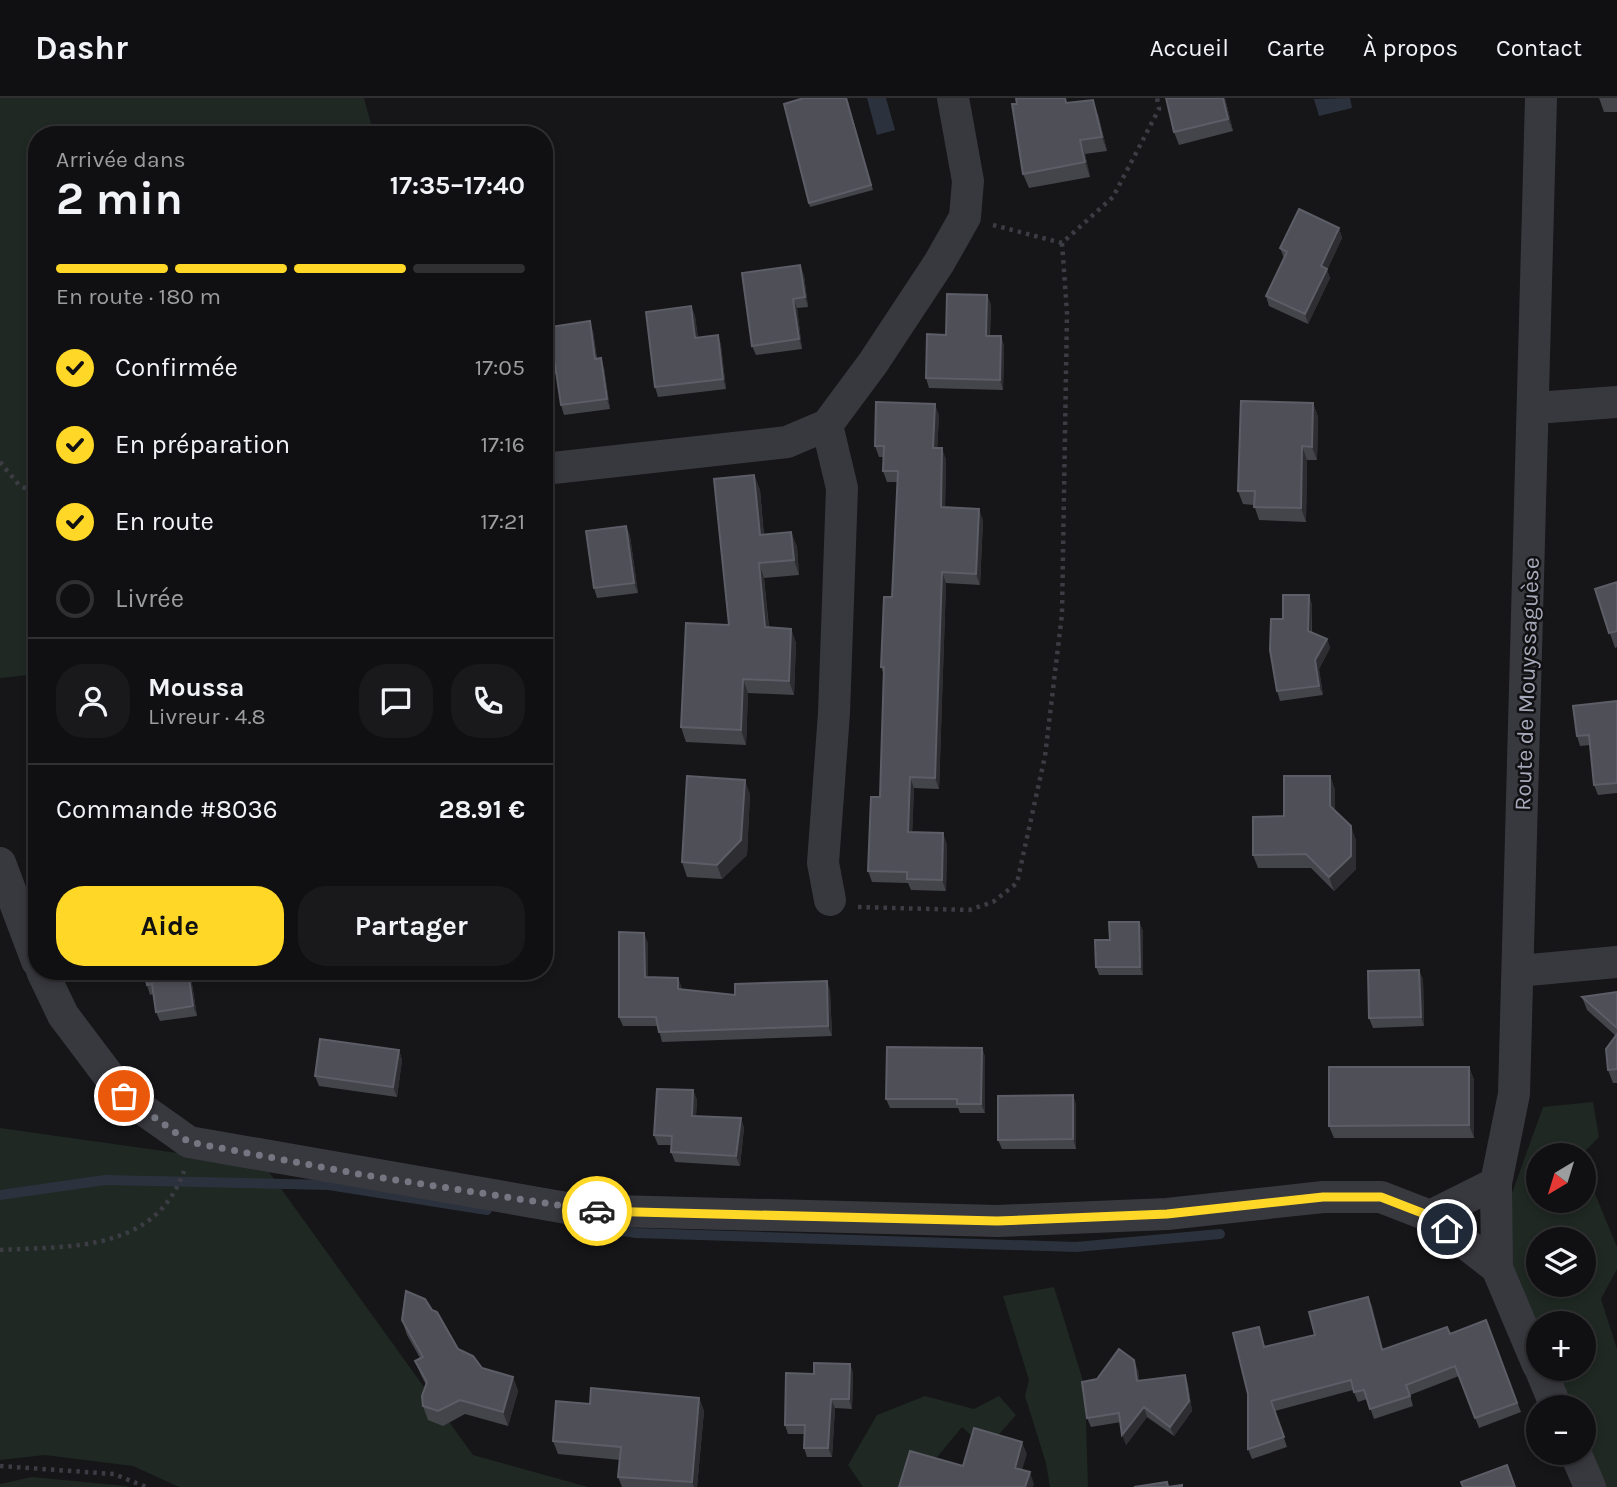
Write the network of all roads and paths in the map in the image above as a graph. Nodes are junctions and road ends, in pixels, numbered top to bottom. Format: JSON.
{"nodes":[{"id":1,"x":953,"y":98,"type":"edge"},
{"id":2,"x":1157,"y":98,"type":"edge"},
{"id":3,"x":1541,"y":98,"type":"edge"},
{"id":4,"x":965,"y":217,"type":"junction"},
{"id":5,"x":1062,"y":243,"type":"junction"},
{"id":6,"x":1617,"y":402,"type":"edge"},
{"id":7,"x":1535,"y":408,"type":"junction"},
{"id":8,"x":827,"y":425,"type":"junction"},
{"id":9,"x":0,"y":462,"type":"edge"},
{"id":10,"x":553,"y":468,"type":"edge"},
{"id":11,"x":28,"y":490,"type":"edge"},
{"id":12,"x":0,"y":863,"type":"edge"},
{"id":13,"x":830,"y":900,"type":"joint"},
{"id":14,"x":28,"y":937,"type":"edge"},
{"id":15,"x":1617,"y":962,"type":"edge"},
{"id":16,"x":1518,"y":971,"type":"junction"},
{"id":17,"x":46,"y":980,"type":"edge"},
{"id":18,"x":185,"y":1167,"type":"dead end"},
{"id":19,"x":1496,"y":1183,"type":"junction"},
{"id":20,"x":1430,"y":1216,"type":"junction"},
{"id":21,"x":0,"y":1250,"type":"edge"},
{"id":22,"x":1497,"y":1268,"type":"junction"},
{"id":23,"x":1526,"y":1336,"type":"edge"},
{"id":24,"x":1581,"y":1465,"type":"edge"},
{"id":25,"x":0,"y":1466,"type":"edge"},
{"id":26,"x":146,"y":1487,"type":"edge"},
{"id":27,"x":1590,"y":1487,"type":"edge"}],
"edges":[{"from":1,"to":4,"type":"street"},
{"from":2,"to":5,"type":"path"},
{"from":3,"to":7,"type":"street","name":"Route de Mouyssaguèse"},
{"from":4,"to":5,"type":"path"},
{"from":4,"to":8,"type":"street"},
{"from":5,"to":13,"type":"path"},
{"from":6,"to":7,"type":"street"},
{"from":7,"to":16,"type":"street","name":"Route de Mouyssaguèse"},
{"from":8,"to":10,"type":"street"},
{"from":8,"to":13,"type":"street"},
{"from":9,"to":11,"type":"path"},
{"from":12,"to":14,"type":"street"},
{"from":15,"to":16,"type":"street"},
{"from":16,"to":19,"type":"street","name":"Route de Mouyssaguèse"},
{"from":17,"to":20,"type":"street"},
{"from":18,"to":21,"type":"path"},
{"from":19,"to":20,"type":"street"},
{"from":19,"to":22,"type":"street","name":"Route de Mouyssaguèse"},
{"from":20,"to":22,"type":"street"},
{"from":22,"to":23,"type":"street"},
{"from":24,"to":27,"type":"street"},
{"from":25,"to":26,"type":"path"}]}
